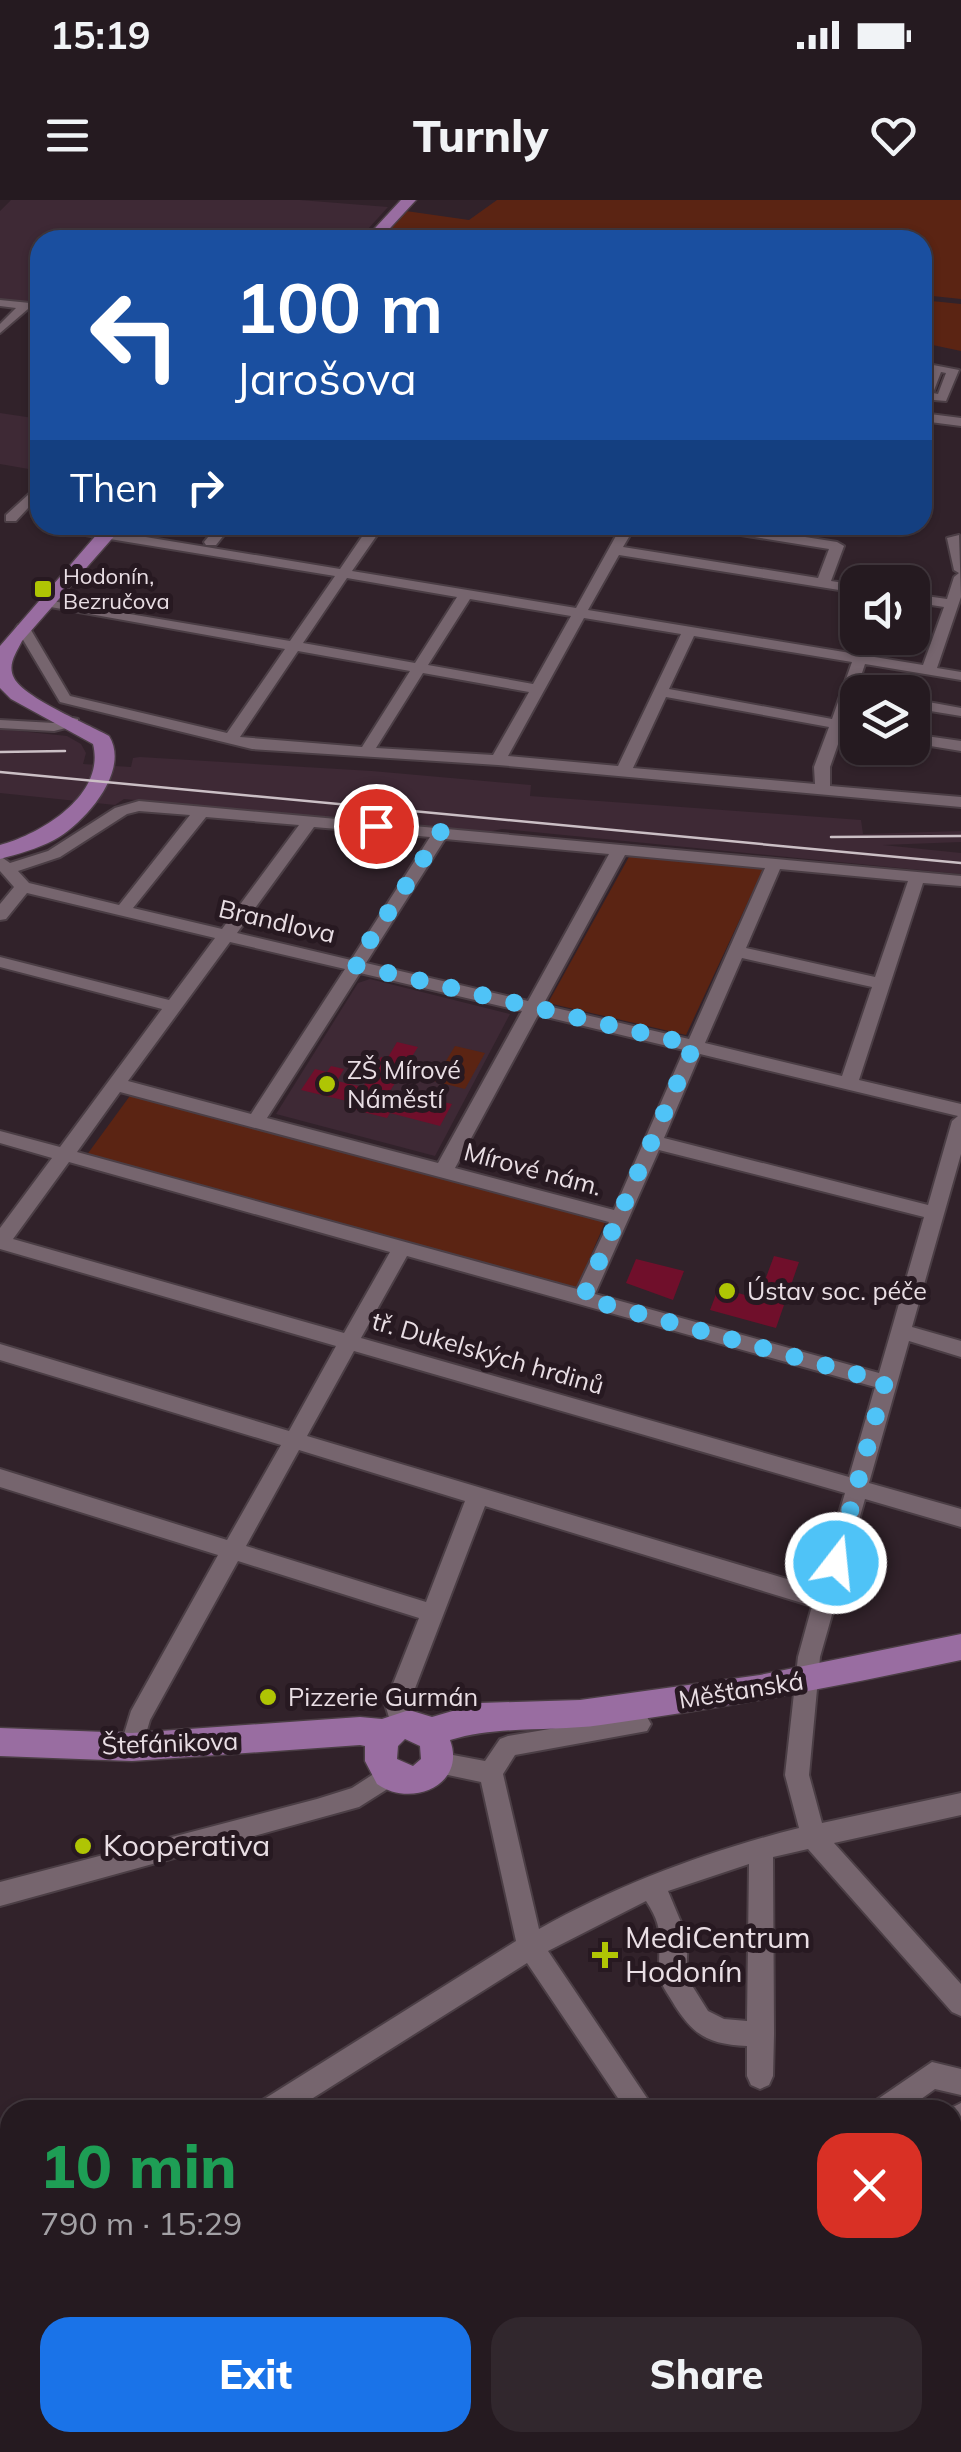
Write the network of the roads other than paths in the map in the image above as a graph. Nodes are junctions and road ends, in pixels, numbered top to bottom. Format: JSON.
{"nodes":[{"id":1,"x":409,"y":200,"type":"edge"},
{"id":2,"x":380,"y":230,"type":"edge"},
{"id":3,"x":0,"y":304,"type":"edge"},
{"id":4,"x":25,"y":306,"type":"junction"},
{"id":5,"x":30,"y":307,"type":"edge"},
{"id":6,"x":4,"y":327,"type":"edge"},
{"id":7,"x":932,"y":418,"type":"edge"},
{"id":8,"x":961,"y":422,"type":"edge"},
{"id":9,"x":30,"y":499,"type":"edge"},
{"id":10,"x":12,"y":518,"type":"edge"},
{"id":11,"x":106,"y":535,"type":"edge"},
{"id":12,"x":138,"y":535,"type":"edge"},
{"id":13,"x":217,"y":535,"type":"edge"},
{"id":14,"x":371,"y":535,"type":"edge"},
{"id":15,"x":623,"y":535,"type":"edge"},
{"id":16,"x":767,"y":535,"type":"edge"},
{"id":17,"x":954,"y":538,"type":"dead end"},
{"id":18,"x":211,"y":542,"type":"dead end"},
{"id":19,"x":615,"y":550,"type":"junction"},
{"id":20,"x":961,"y":573,"type":"edge"},
{"id":21,"x":346,"y":574,"type":"junction"},
{"id":22,"x":823,"y":583,"type":"junction"},
{"id":23,"x":840,"y":585,"type":"edge"},
{"id":24,"x":466,"y":594,"type":"junction"},
{"id":25,"x":930,"y":601,"type":"edge"},
{"id":26,"x":46,"y":602,"type":"junction"},
{"id":27,"x":952,"y":604,"type":"junction"},
{"id":28,"x":580,"y":612,"type":"junction"},
{"id":29,"x":23,"y":628,"type":"junction"},
{"id":30,"x":689,"y":630,"type":"junction"},
{"id":31,"x":296,"y":647,"type":"junction"},
{"id":32,"x":860,"y":659,"type":"junction"},
{"id":33,"x":0,"y":664,"type":"edge"},
{"id":34,"x":419,"y":668,"type":"junction"},
{"id":35,"x":929,"y":670,"type":"junction"},
{"id":36,"x":857,"y":675,"type":"edge"},
{"id":37,"x":961,"y":676,"type":"edge"},
{"id":38,"x":537,"y":689,"type":"junction"},
{"id":39,"x":660,"y":692,"type":"junction"},
{"id":40,"x":930,"y":706,"type":"edge"},
{"id":41,"x":961,"y":712,"type":"edge"},
{"id":42,"x":840,"y":717,"type":"edge"},
{"id":43,"x":73,"y":722,"type":"junction"},
{"id":44,"x":0,"y":724,"type":"edge"},
{"id":45,"x":836,"y":724,"type":"junction"},
{"id":46,"x":840,"y":725,"type":"edge"},
{"id":47,"x":230,"y":740,"type":"junction"},
{"id":48,"x":930,"y":741,"type":"edge"},
{"id":49,"x":961,"y":746,"type":"edge"},
{"id":50,"x":367,"y":750,"type":"junction"},
{"id":51,"x":498,"y":760,"type":"junction"},
{"id":52,"x":623,"y":773,"type":"junction"},
{"id":53,"x":823,"y":791,"type":"junction"},
{"id":54,"x":961,"y":802,"type":"edge"},
{"id":55,"x":202,"y":810,"type":"junction"},
{"id":56,"x":311,"y":820,"type":"junction"},
{"id":57,"x":441,"y":832,"type":"junction"},
{"id":58,"x":620,"y":849,"type":"junction"},
{"id":59,"x":2,"y":861,"type":"edge"},
{"id":60,"x":774,"y":865,"type":"junction"},
{"id":61,"x":917,"y":876,"type":"junction"},
{"id":62,"x":961,"y":882,"type":"edge"},
{"id":63,"x":23,"y":887,"type":"junction"},
{"id":64,"x":123,"y":910,"type":"junction"},
{"id":65,"x":0,"y":915,"type":"edge"},
{"id":66,"x":228,"y":935,"type":"junction"},
{"id":67,"x":736,"y":951,"type":"junction"},
{"id":68,"x":0,"y":962,"type":"edge"},
{"id":69,"x":354,"y":965,"type":"junction"},
{"id":70,"x":884,"y":984,"type":"junction"},
{"id":71,"x":176,"y":1007,"type":"junction"},
{"id":72,"x":534,"y":1007,"type":"junction"},
{"id":73,"x":694,"y":1045,"type":"junction"},
{"id":74,"x":850,"y":1082,"type":"junction"},
{"id":75,"x":118,"y":1084,"type":"junction"},
{"id":76,"x":961,"y":1110,"type":"edge"},
{"id":77,"x":256,"y":1121,"type":"junction"},
{"id":78,"x":961,"y":1121,"type":"edge"},
{"id":79,"x":0,"y":1137,"type":"edge"},
{"id":80,"x":653,"y":1142,"type":"junction"},
{"id":81,"x":65,"y":1155,"type":"junction"},
{"id":82,"x":443,"y":1172,"type":"junction"},
{"id":83,"x":934,"y":1213,"type":"junction"},
{"id":84,"x":620,"y":1218,"type":"junction"},
{"id":85,"x":0,"y":1242,"type":"edge"},
{"id":86,"x":401,"y":1249,"type":"junction"},
{"id":87,"x":583,"y":1298,"type":"junction"},
{"id":88,"x":902,"y":1332,"type":"junction"},
{"id":89,"x":351,"y":1342,"type":"junction"},
{"id":90,"x":961,"y":1348,"type":"edge"},
{"id":91,"x":0,"y":1352,"type":"edge"},
{"id":92,"x":885,"y":1382,"type":"junction"},
{"id":93,"x":296,"y":1442,"type":"junction"},
{"id":94,"x":0,"y":1478,"type":"edge"},
{"id":95,"x":857,"y":1489,"type":"junction"},
{"id":96,"x":478,"y":1496,"type":"junction"},
{"id":97,"x":961,"y":1518,"type":"edge"},
{"id":98,"x":234,"y":1552,"type":"junction"},
{"id":99,"x":825,"y":1600,"type":"junction"},
{"id":100,"x":432,"y":1613,"type":"junction"},
{"id":101,"x":961,"y":1647,"type":"edge"},
{"id":102,"x":810,"y":1679,"type":"junction"},
{"id":103,"x":639,"y":1724,"type":"dead end"},
{"id":104,"x":0,"y":1742,"type":"edge"},
{"id":105,"x":132,"y":1746,"type":"junction"},
{"id":106,"x":409,"y":1748,"type":"junction"},
{"id":107,"x":491,"y":1772,"type":"junction"},
{"id":108,"x":961,"y":1804,"type":"edge"},
{"id":109,"x":814,"y":1838,"type":"junction"},
{"id":110,"x":761,"y":1849,"type":"junction"},
{"id":111,"x":650,"y":1887,"type":"junction"},
{"id":112,"x":0,"y":1894,"type":"edge"},
{"id":113,"x":530,"y":1946,"type":"junction"},
{"id":114,"x":961,"y":2003,"type":"edge"},
{"id":115,"x":761,"y":2034,"type":"junction"},
{"id":116,"x":760,"y":2076,"type":"dead end"},
{"id":117,"x":961,"y":2082,"type":"edge"},
{"id":118,"x":286,"y":2100,"type":"edge"},
{"id":119,"x":635,"y":2100,"type":"edge"},
{"id":120,"x":898,"y":2100,"type":"edge"}],
"edges":[{"from":1,"to":2,"type":"main road"},
{"from":3,"to":4,"type":"street"},
{"from":4,"to":5,"type":"street"},
{"from":4,"to":6,"type":"street"},
{"from":7,"to":8,"type":"street"},
{"from":9,"to":10,"type":"street"},
{"from":11,"to":26,"type":"main road"},
{"from":12,"to":21,"type":"street"},
{"from":13,"to":18,"type":"street"},
{"from":14,"to":21,"type":"street"},
{"from":15,"to":19,"type":"street"},
{"from":16,"to":22,"type":"street"},
{"from":17,"to":20,"type":"street"},
{"from":19,"to":22,"type":"street"},
{"from":19,"to":28,"type":"street"},
{"from":20,"to":27,"type":"street"},
{"from":21,"to":24,"type":"street"},
{"from":21,"to":31,"type":"street"},
{"from":22,"to":23,"type":"street"},
{"from":24,"to":28,"type":"street"},
{"from":24,"to":34,"type":"street"},
{"from":25,"to":27,"type":"street"},
{"from":26,"to":29,"type":"main road"},
{"from":26,"to":31,"type":"street"},
{"from":27,"to":35,"type":"street"},
{"from":28,"to":30,"type":"street"},
{"from":28,"to":38,"type":"street"},
{"from":29,"to":33,"type":"main road"},
{"from":29,"to":47,"type":"street"},
{"from":30,"to":32,"type":"street"},
{"from":30,"to":39,"type":"street"},
{"from":31,"to":34,"type":"street"},
{"from":31,"to":47,"type":"street"},
{"from":32,"to":35,"type":"street"},
{"from":32,"to":36,"type":"street"},
{"from":33,"to":43,"type":"main road"},
{"from":34,"to":38,"type":"street"},
{"from":34,"to":50,"type":"street"},
{"from":35,"to":37,"type":"street"},
{"from":38,"to":51,"type":"street"},
{"from":39,"to":45,"type":"street"},
{"from":39,"to":52,"type":"street"},
{"from":40,"to":41,"type":"street"},
{"from":42,"to":45,"type":"street"},
{"from":43,"to":44,"type":"street"},
{"from":43,"to":59,"type":"main road"},
{"from":45,"to":46,"type":"street"},
{"from":45,"to":53,"type":"street"},
{"from":47,"to":50,"type":"street"},
{"from":48,"to":49,"type":"street"},
{"from":50,"to":51,"type":"street"},
{"from":51,"to":52,"type":"street"},
{"from":52,"to":53,"type":"street"},
{"from":53,"to":54,"type":"street"},
{"from":55,"to":56,"type":"street"},
{"from":55,"to":59,"type":"street"},
{"from":55,"to":64,"type":"street"},
{"from":56,"to":57,"type":"street"},
{"from":56,"to":66,"type":"street"},
{"from":57,"to":58,"type":"street"},
{"from":57,"to":69,"type":"street"},
{"from":58,"to":60,"type":"street"},
{"from":58,"to":72,"type":"street"},
{"from":59,"to":63,"type":"street"},
{"from":60,"to":61,"type":"street"},
{"from":60,"to":67,"type":"street"},
{"from":61,"to":62,"type":"street"},
{"from":61,"to":70,"type":"street"},
{"from":63,"to":64,"type":"street","name":"Brandlova"},
{"from":63,"to":65,"type":"street"},
{"from":64,"to":66,"type":"street","name":"Brandlova"},
{"from":66,"to":69,"type":"street","name":"Brandlova"},
{"from":66,"to":71,"type":"street"},
{"from":67,"to":70,"type":"street"},
{"from":67,"to":73,"type":"street"},
{"from":68,"to":71,"type":"street"},
{"from":69,"to":72,"type":"street","name":"Brandlova"},
{"from":69,"to":77,"type":"street"},
{"from":70,"to":74,"type":"street"},
{"from":71,"to":75,"type":"street"},
{"from":72,"to":73,"type":"street","name":"Brandlova"},
{"from":72,"to":82,"type":"street"},
{"from":73,"to":74,"type":"street","name":"Brandlova"},
{"from":73,"to":80,"type":"street"},
{"from":74,"to":76,"type":"street","name":"Brandlova"},
{"from":75,"to":77,"type":"street","name":"Mírové nám."},
{"from":75,"to":81,"type":"street"},
{"from":77,"to":82,"type":"street","name":"Mírové nám."},
{"from":78,"to":83,"type":"street"},
{"from":79,"to":81,"type":"street"},
{"from":80,"to":83,"type":"street"},
{"from":80,"to":84,"type":"street"},
{"from":81,"to":85,"type":"street"},
{"from":81,"to":86,"type":"street"},
{"from":82,"to":84,"type":"street","name":"Mírové nám."},
{"from":83,"to":88,"type":"street"},
{"from":84,"to":87,"type":"street","name":"Mírové nám."},
{"from":85,"to":89,"type":"street","name":"tř. Dukelských hrdinů"},
{"from":86,"to":87,"type":"street"},
{"from":86,"to":89,"type":"street"},
{"from":87,"to":92,"type":"street"},
{"from":88,"to":90,"type":"street"},
{"from":88,"to":92,"type":"street"},
{"from":89,"to":93,"type":"street"},
{"from":89,"to":95,"type":"street","name":"tř. Dukelských hrdinů"},
{"from":91,"to":93,"type":"street"},
{"from":92,"to":95,"type":"street"},
{"from":93,"to":96,"type":"street"},
{"from":93,"to":98,"type":"street"},
{"from":94,"to":98,"type":"street"},
{"from":95,"to":97,"type":"street","name":"tř. Dukelských hrdinů"},
{"from":95,"to":99,"type":"street"},
{"from":96,"to":99,"type":"street"},
{"from":96,"to":100,"type":"street"},
{"from":98,"to":100,"type":"street"},
{"from":98,"to":105,"type":"street"},
{"from":99,"to":102,"type":"street"},
{"from":100,"to":106,"type":"street"},
{"from":101,"to":102,"type":"main road","name":"Měšťanská"},
{"from":102,"to":106,"type":"main road","name":"Měšťanská"},
{"from":102,"to":109,"type":"street"},
{"from":103,"to":107,"type":"street"},
{"from":104,"to":105,"type":"main road","name":"Štefánikova"},
{"from":105,"to":106,"type":"main road","name":"Štefánikova"},
{"from":106,"to":107,"type":"street"},
{"from":106,"to":112,"type":"street","name":"Měšťanská"},
{"from":107,"to":113,"type":"street"},
{"from":108,"to":109,"type":"street"},
{"from":109,"to":110,"type":"street"},
{"from":109,"to":114,"type":"street"},
{"from":110,"to":111,"type":"street"},
{"from":110,"to":115,"type":"street"},
{"from":111,"to":113,"type":"street"},
{"from":111,"to":115,"type":"street"},
{"from":113,"to":118,"type":"street"},
{"from":113,"to":119,"type":"street"},
{"from":115,"to":116,"type":"street"},
{"from":117,"to":120,"type":"street"}]}
